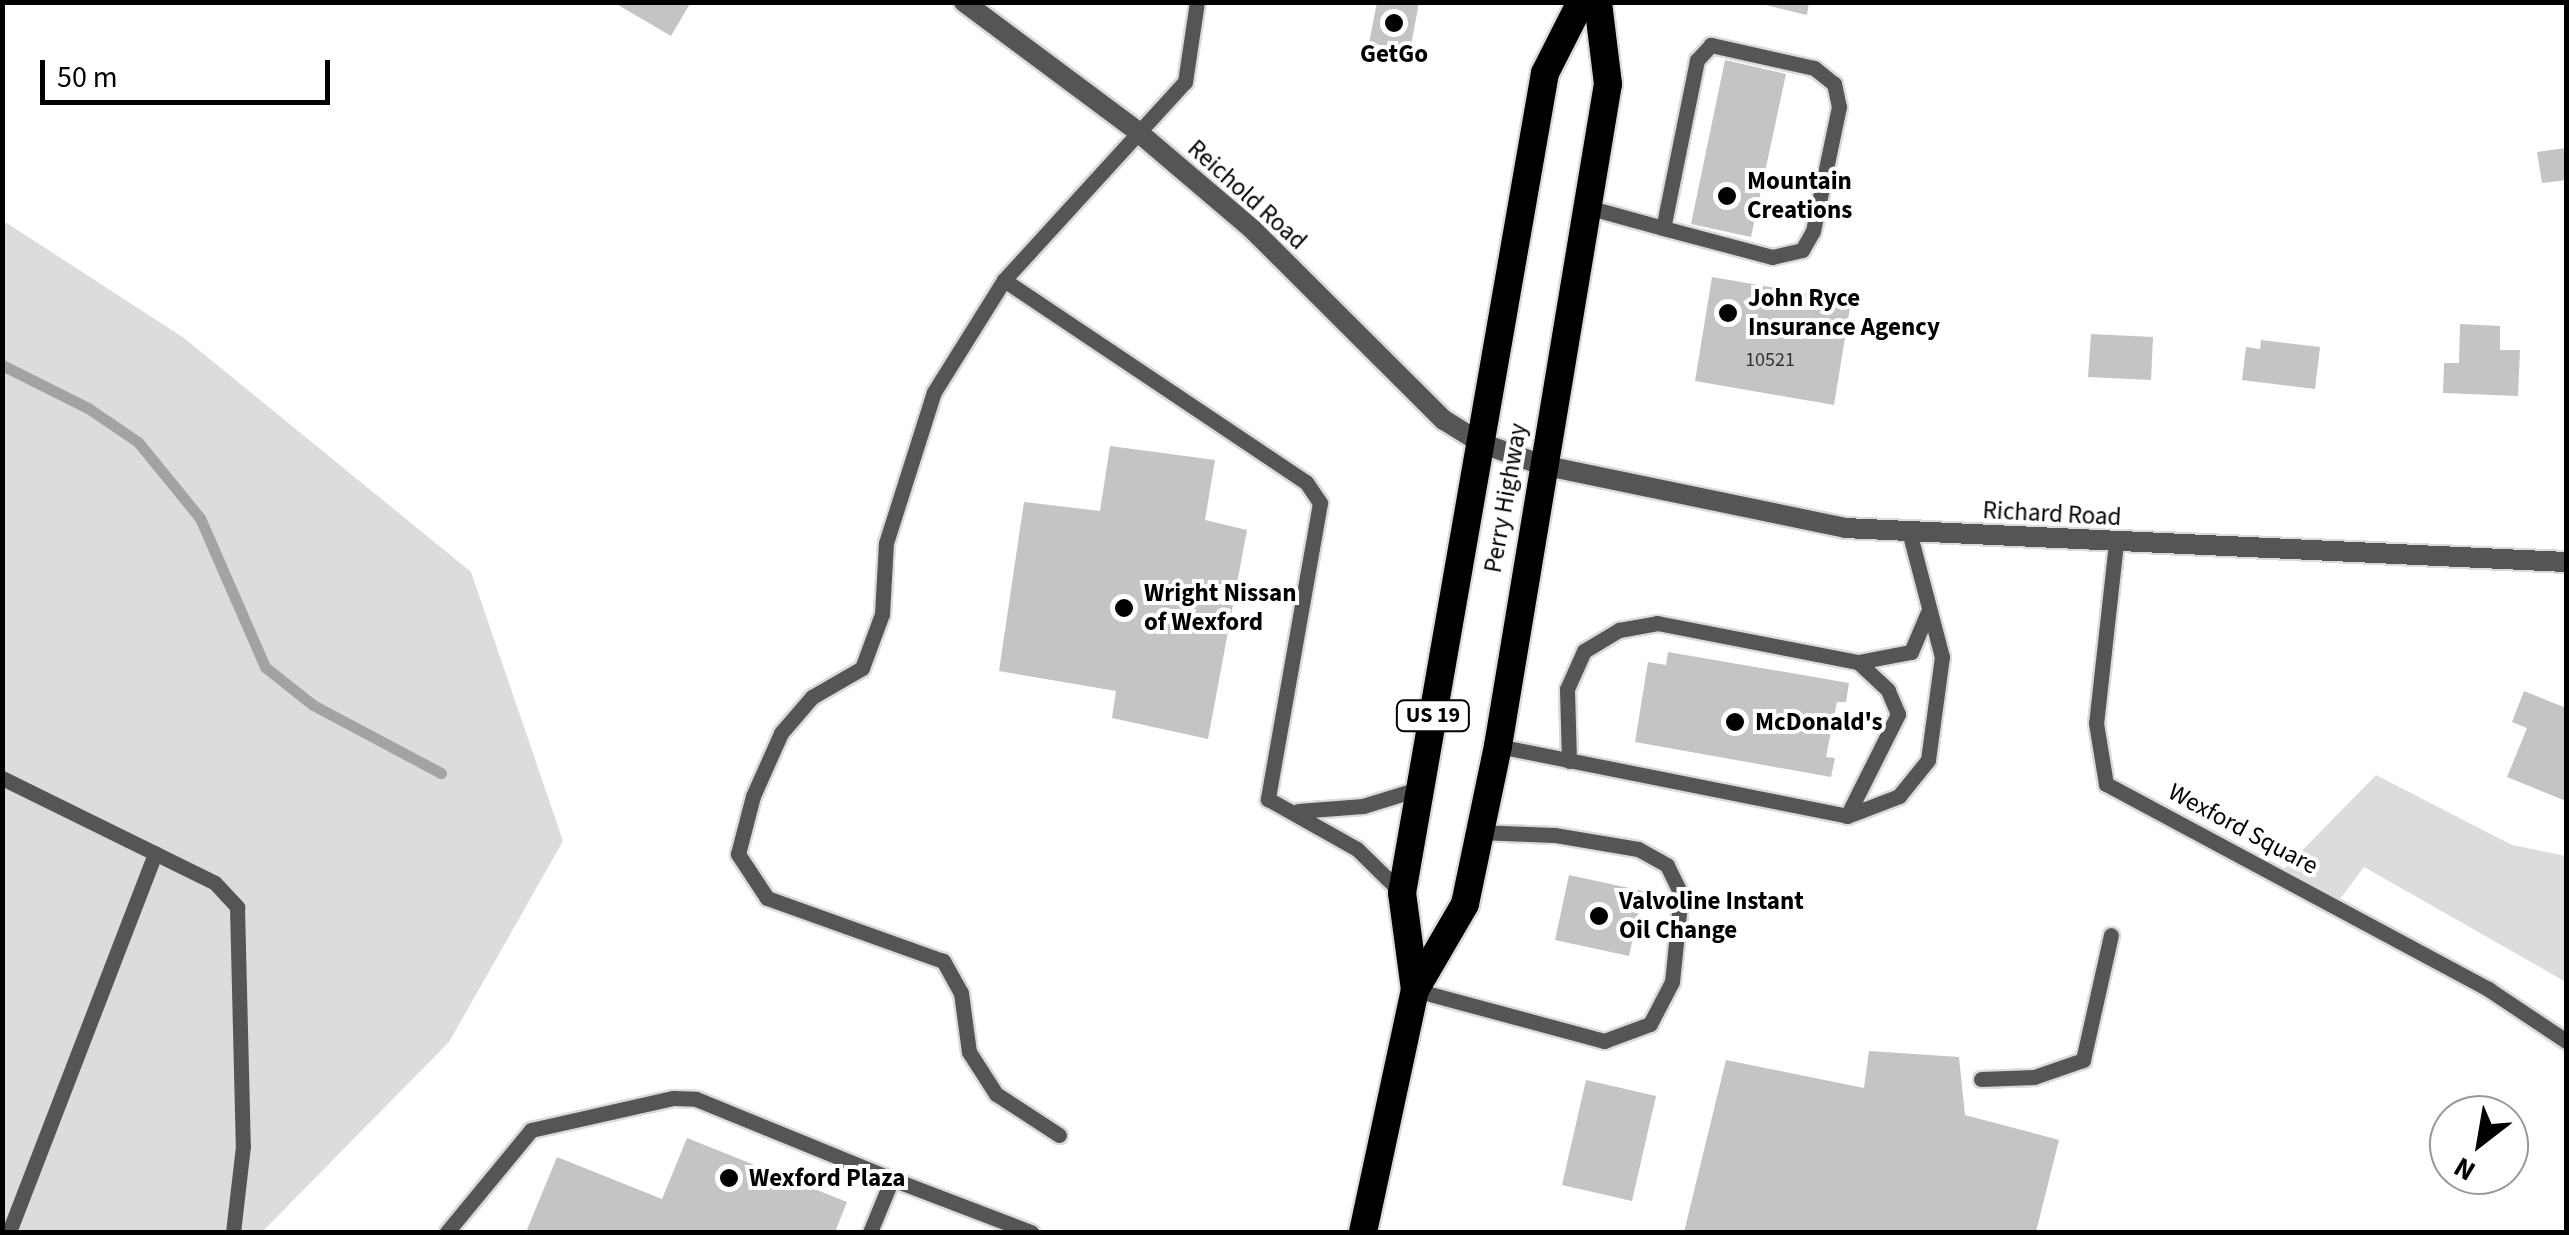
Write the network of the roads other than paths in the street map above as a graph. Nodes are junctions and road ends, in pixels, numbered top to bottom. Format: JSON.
{"nodes":[{"id":1,"x":964,"y":2,"type":"edge"},
{"id":2,"x":1197,"y":2,"type":"edge"},
{"id":3,"x":1582,"y":2,"type":"edge"},
{"id":4,"x":1598,"y":2,"type":"edge"},
{"id":5,"x":1137,"y":131,"type":"junction"},
{"id":6,"x":1586,"y":207,"type":"junction"},
{"id":7,"x":1664,"y":228,"type":"junction"},
{"id":8,"x":1004,"y":280,"type":"junction"},
{"id":9,"x":1481,"y":443,"type":"junction"},
{"id":10,"x":1542,"y":465,"type":"junction"},
{"id":11,"x":1909,"y":531,"type":"junction"},
{"id":12,"x":2116,"y":542,"type":"junction"},
{"id":13,"x":2566,"y":562,"type":"edge"},
{"id":14,"x":1929,"y":608,"type":"junction"},
{"id":15,"x":1858,"y":662,"type":"junction"},
{"id":16,"x":1498,"y":746,"type":"junction"},
{"id":17,"x":1570,"y":761,"type":"junction"},
{"id":18,"x":2,"y":778,"type":"edge"},
{"id":19,"x":1421,"y":788,"type":"junction"},
{"id":20,"x":1298,"y":811,"type":"junction"},
{"id":21,"x":1847,"y":816,"type":"junction"},
{"id":22,"x":1478,"y":832,"type":"junction"},
{"id":23,"x":155,"y":853,"type":"junction"},
{"id":24,"x":1402,"y":893,"type":"junction"},
{"id":25,"x":2111,"y":935,"type":"dead end"},
{"id":26,"x":1415,"y":990,"type":"junction"},
{"id":27,"x":2566,"y":1041,"type":"edge"},
{"id":28,"x":1981,"y":1079,"type":"dead end"},
{"id":29,"x":1059,"y":1135,"type":"dead end"},
{"id":30,"x":892,"y":1179,"type":"junction"},
{"id":31,"x":9,"y":1232,"type":"edge"},
{"id":32,"x":233,"y":1232,"type":"edge"},
{"id":33,"x":447,"y":1232,"type":"edge"},
{"id":34,"x":870,"y":1232,"type":"edge"},
{"id":35,"x":1031,"y":1232,"type":"edge"},
{"id":36,"x":1364,"y":1232,"type":"edge"}],
"edges":[{"from":1,"to":5,"type":"street","name":"Reichold Road"},
{"from":2,"to":5,"type":"lane"},
{"from":3,"to":9,"type":"highway","name":"Perry Highway","number":"US 19"},
{"from":4,"to":6,"type":"highway","name":"Perry Highway","number":"US 19"},
{"from":5,"to":8,"type":"lane"},
{"from":5,"to":9,"type":"street","name":"Reichold Road"},
{"from":6,"to":7,"type":"lane"},
{"from":6,"to":10,"type":"highway","name":"Perry Highway","number":"US 19"},
{"from":7,"to":7,"type":"lane"},
{"from":8,"to":20,"type":"lane"},
{"from":8,"to":29,"type":"lane"},
{"from":9,"to":10,"type":"street","name":"Reichold Road"},
{"from":9,"to":19,"type":"highway","name":"Perry Highway","number":"US 19"},
{"from":10,"to":11,"type":"street","name":"Richard Road"},
{"from":10,"to":16,"type":"highway","name":"Perry Highway","number":"US 19"},
{"from":11,"to":12,"type":"street","name":"Richard Road"},
{"from":11,"to":14,"type":"lane"},
{"from":12,"to":13,"type":"street","name":"Richard Road"},
{"from":12,"to":27,"type":"lane","name":"Wexford Square"},
{"from":14,"to":15,"type":"lane"},
{"from":14,"to":21,"type":"lane"},
{"from":15,"to":17,"type":"lane"},
{"from":15,"to":21,"type":"lane"},
{"from":16,"to":17,"type":"lane"},
{"from":16,"to":22,"type":"highway","name":"Perry Highway","number":"US 19"},
{"from":17,"to":21,"type":"lane"},
{"from":18,"to":23,"type":"lane"},
{"from":19,"to":20,"type":"lane"},
{"from":19,"to":24,"type":"highway","name":"Perry Highway","number":"US 19"},
{"from":20,"to":24,"type":"lane"},
{"from":22,"to":26,"type":"highway","name":"Perry Highway","number":"US 19"},
{"from":22,"to":26,"type":"lane"},
{"from":23,"to":31,"type":"lane"},
{"from":23,"to":32,"type":"lane"},
{"from":24,"to":26,"type":"highway","name":"Perry Highway","number":"US 19"},
{"from":25,"to":28,"type":"lane"},
{"from":26,"to":36,"type":"highway","name":"Perry Highway","number":"US 19"},
{"from":30,"to":33,"type":"lane"},
{"from":30,"to":34,"type":"lane"},
{"from":30,"to":35,"type":"lane"}]}
